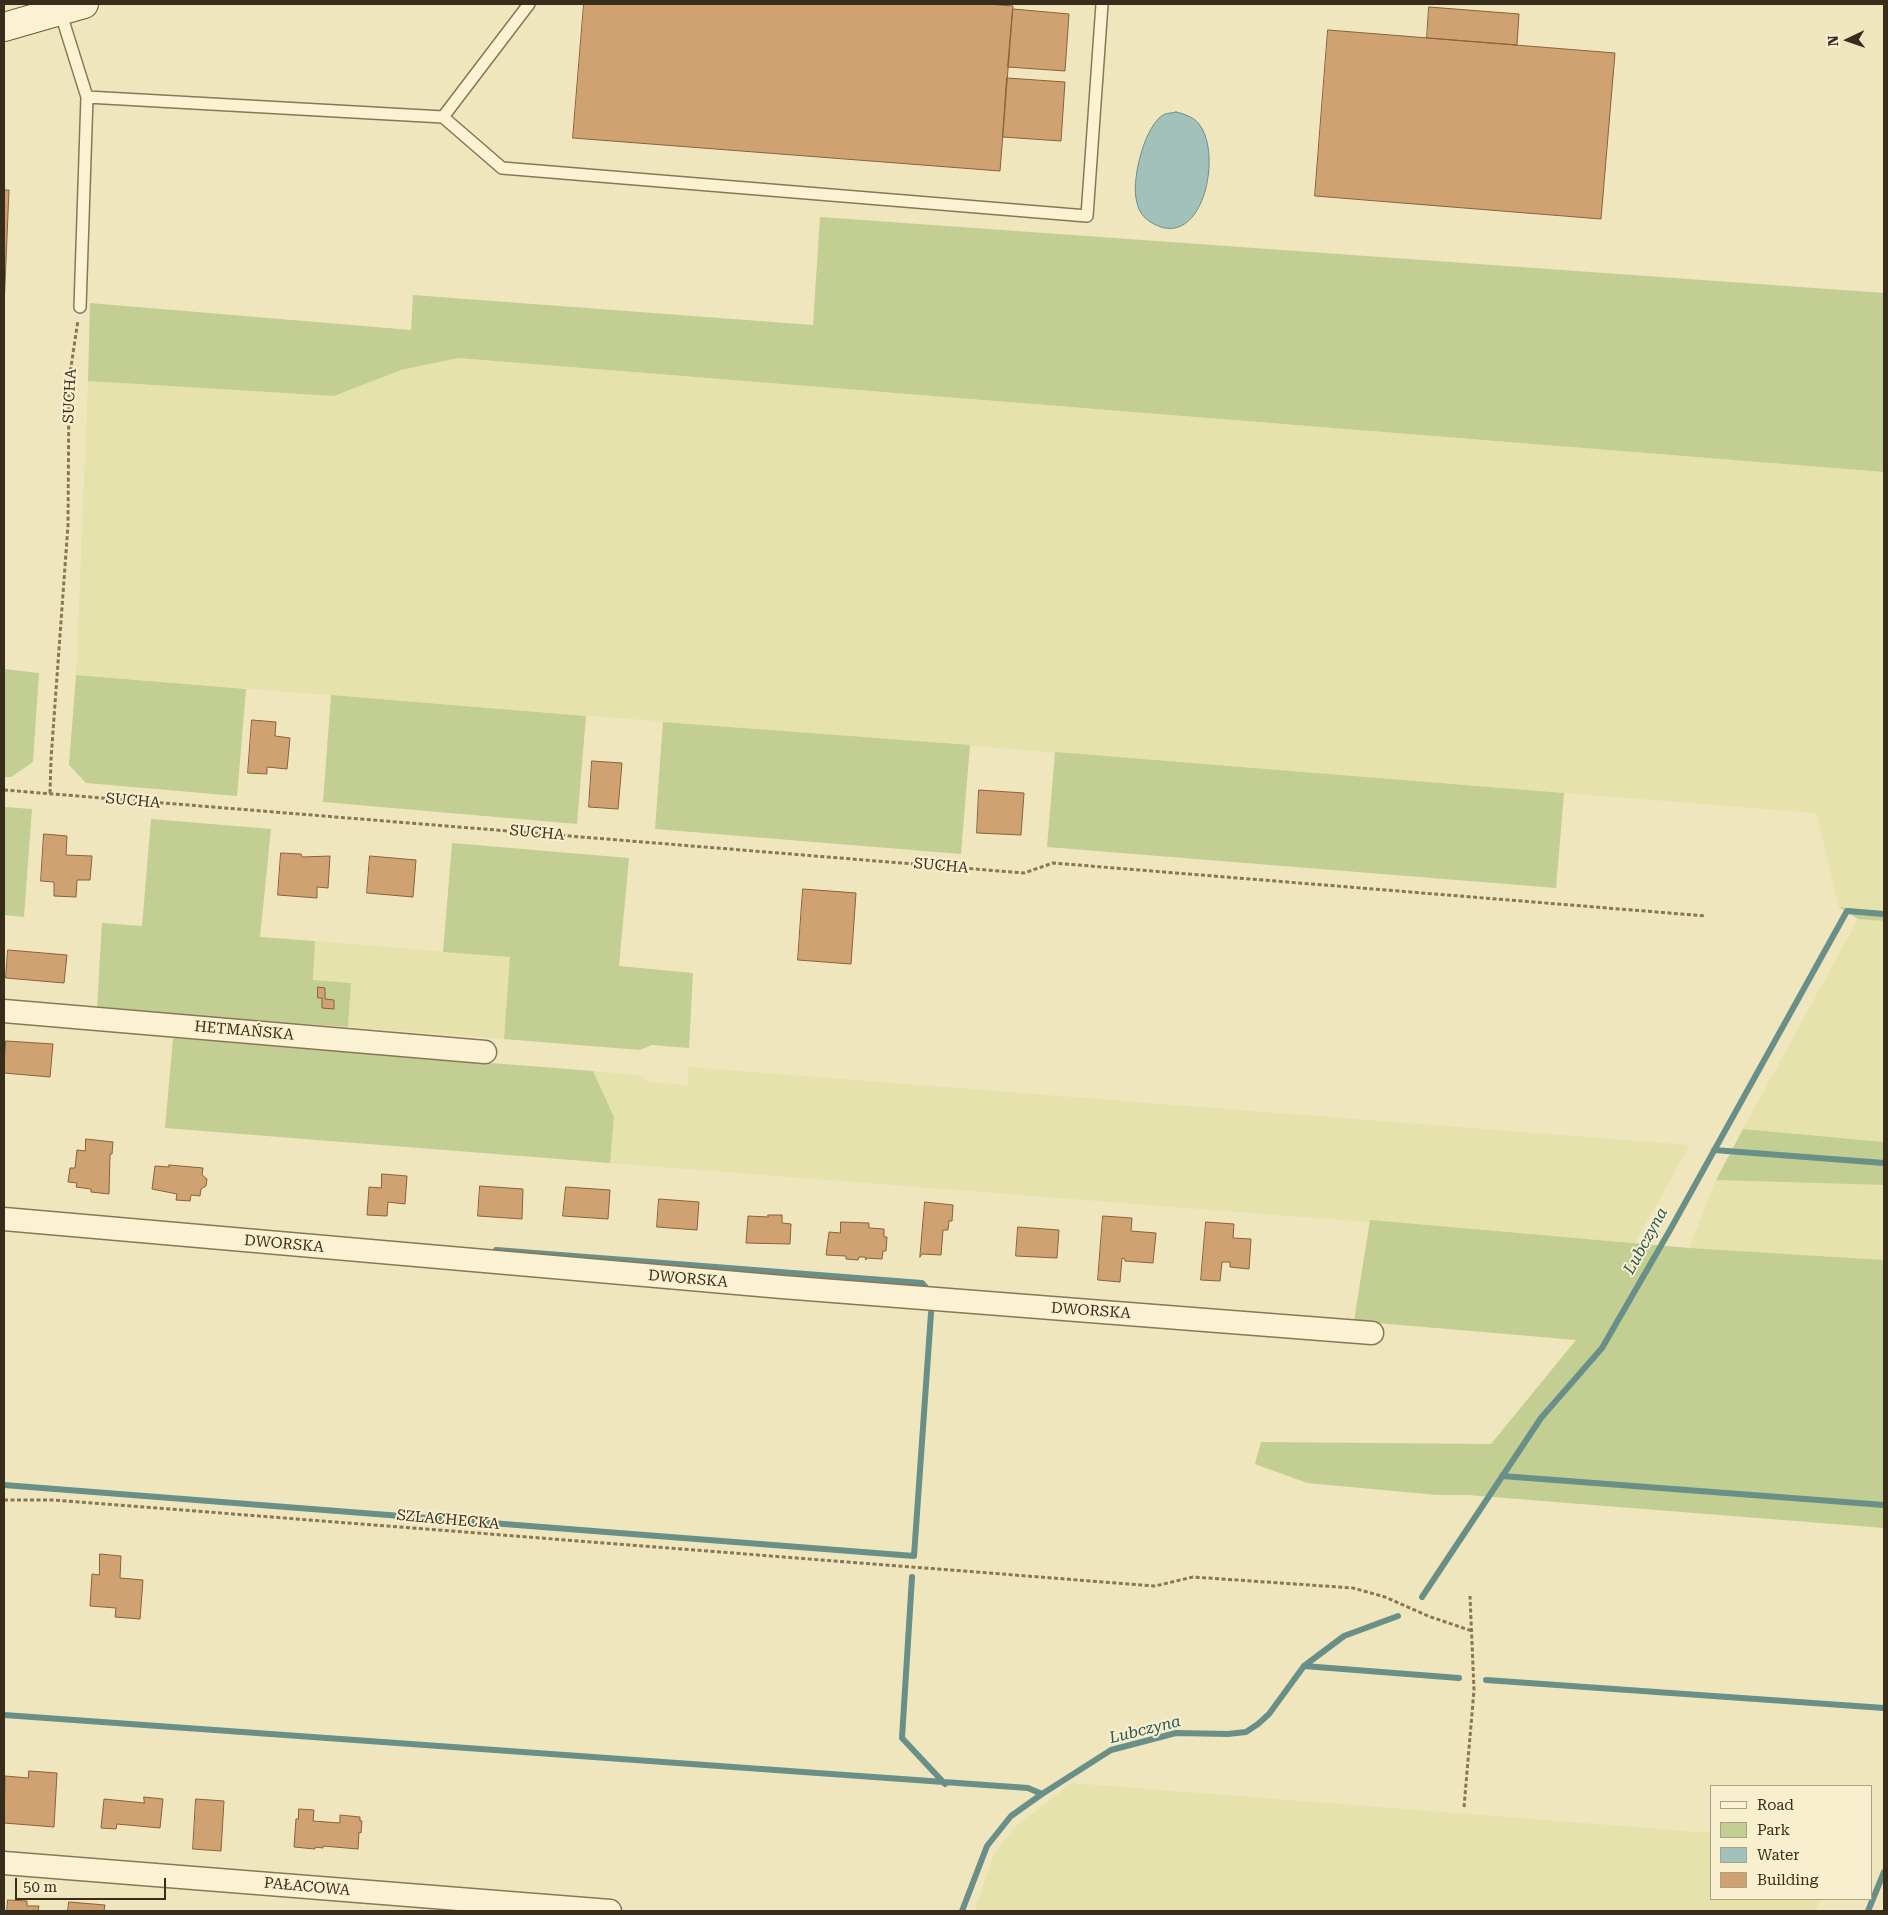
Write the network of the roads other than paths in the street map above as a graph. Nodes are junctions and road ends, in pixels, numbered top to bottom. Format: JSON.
{"nodes":[{"id":1,"x":528,"y":4,"type":"edge"},
{"id":2,"x":1102,"y":4,"type":"edge"},
{"id":3,"x":67,"y":6,"type":"edge"},
{"id":4,"x":4,"y":27,"type":"edge"},
{"id":5,"x":87,"y":96,"type":"junction"},
{"id":6,"x":443,"y":117,"type":"junction"},
{"id":7,"x":80,"y":307,"type":"road end"},
{"id":8,"x":4,"y":1011,"type":"edge"},
{"id":9,"x":485,"y":1052,"type":"dead end"},
{"id":10,"x":4,"y":1219,"type":"edge"},
{"id":11,"x":1372,"y":1333,"type":"dead end"},
{"id":12,"x":4,"y":1863,"type":"edge"},
{"id":13,"x":610,"y":1911,"type":"edge"}],
"edges":[{"from":1,"to":6,"type":"lane"},
{"from":2,"to":6,"type":"lane"},
{"from":3,"to":4,"type":"main road"},
{"from":3,"to":5,"type":"lane"},
{"from":5,"to":6,"type":"lane"},
{"from":5,"to":7,"type":"lane"},
{"from":8,"to":9,"type":"street","name":"HETMAŃSKA"},
{"from":10,"to":11,"type":"street","name":"DWORSKA"},
{"from":12,"to":13,"type":"street","name":"PAŁACOWA"}]}
